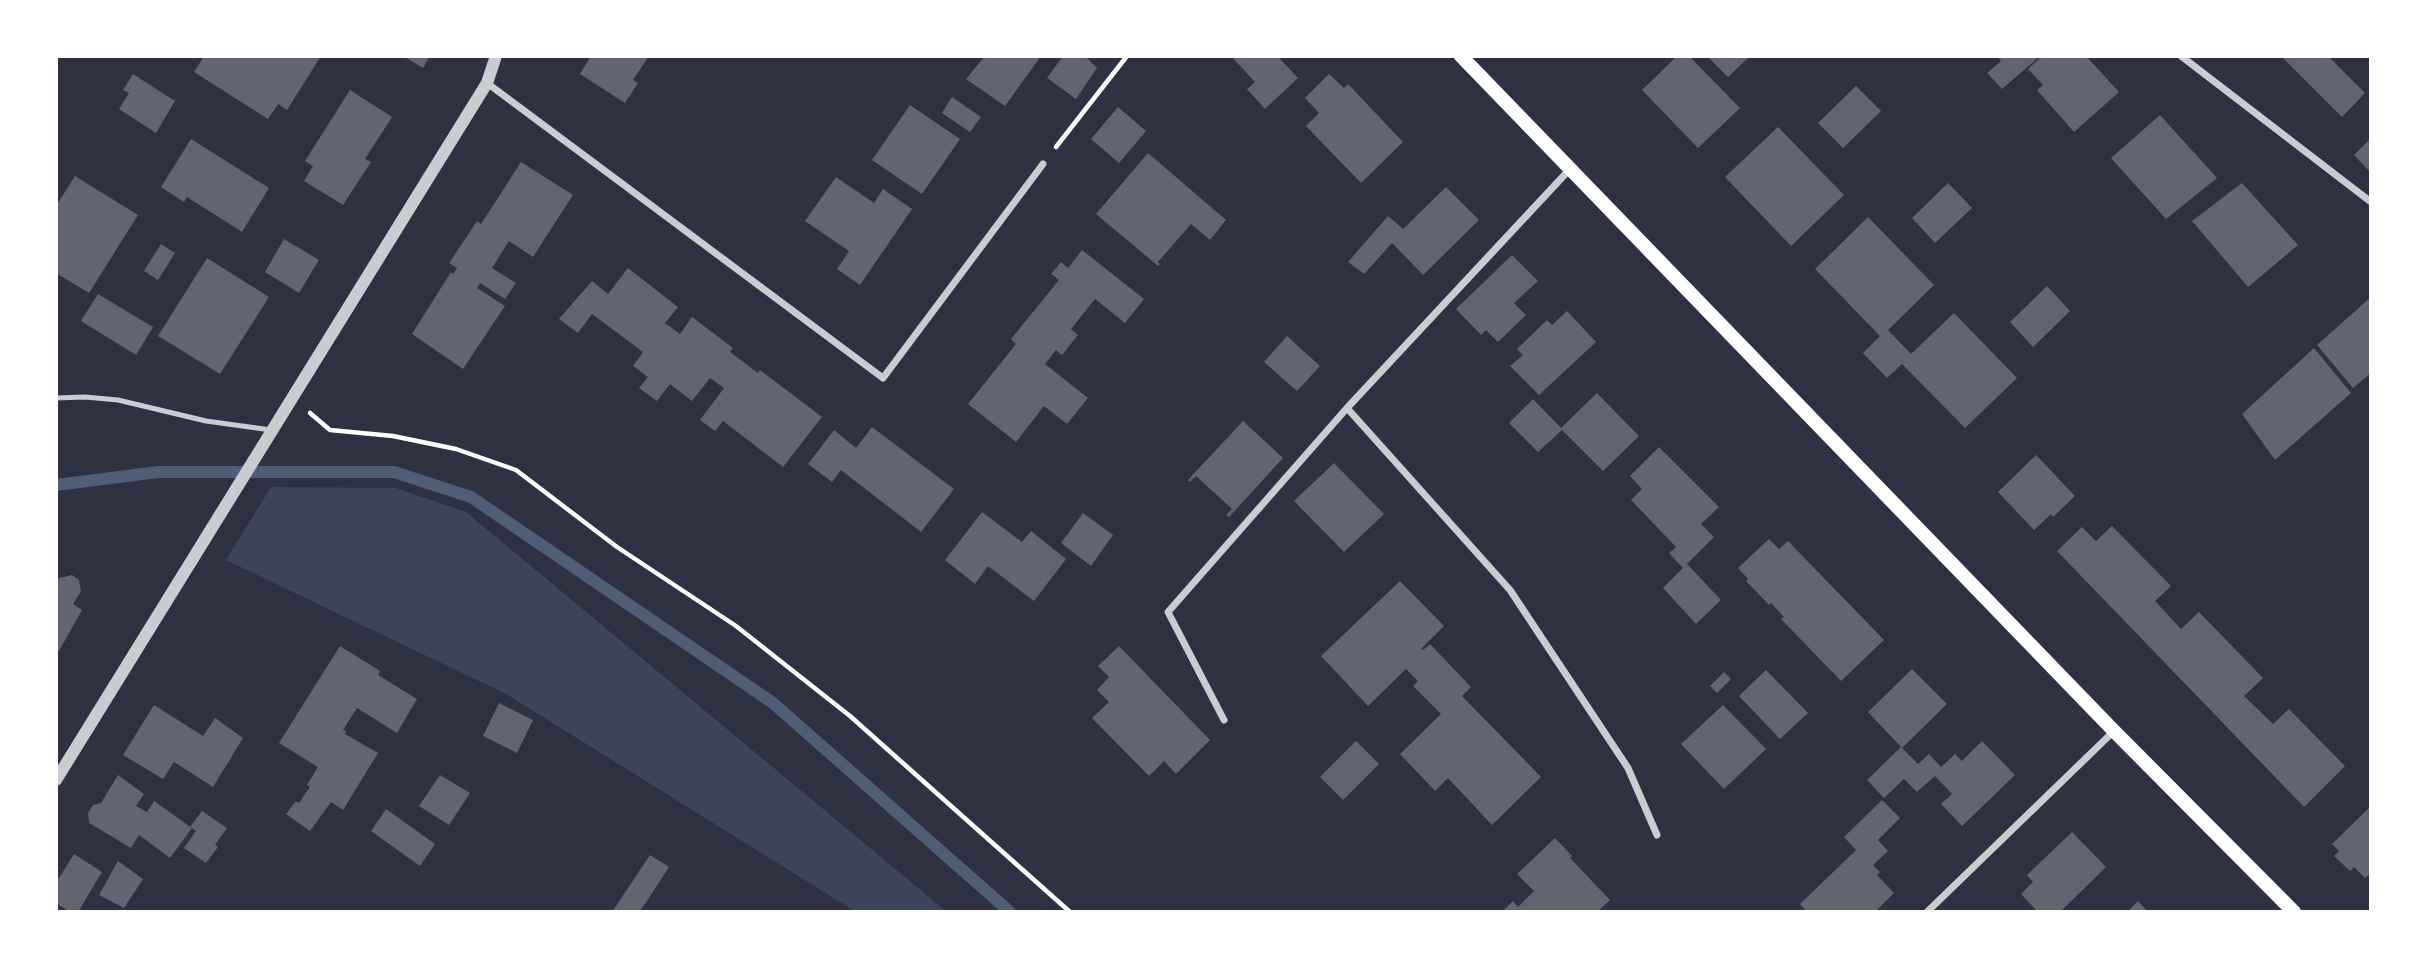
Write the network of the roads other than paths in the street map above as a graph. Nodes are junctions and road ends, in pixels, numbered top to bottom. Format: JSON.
{"nodes":[{"id":1,"x":496,"y":56,"type":"edge"},
{"id":2,"x":1461,"y":56,"type":"edge"},
{"id":3,"x":2181,"y":56,"type":"edge"},
{"id":4,"x":487,"y":83,"type":"junction"},
{"id":5,"x":1042,"y":164,"type":"road end"},
{"id":6,"x":1570,"y":169,"type":"junction"},
{"id":7,"x":2371,"y":202,"type":"edge"},
{"id":8,"x":56,"y":398,"type":"edge"},
{"id":9,"x":1347,"y":408,"type":"junction"},
{"id":10,"x":269,"y":433,"type":"junction"},
{"id":11,"x":1224,"y":720,"type":"dead end"},
{"id":12,"x":2114,"y":732,"type":"junction"},
{"id":13,"x":56,"y":780,"type":"edge"},
{"id":14,"x":1657,"y":835,"type":"dead end"},
{"id":15,"x":1927,"y":912,"type":"edge"},
{"id":16,"x":2294,"y":912,"type":"edge"}],
"edges":[{"from":1,"to":4,"type":"street"},
{"from":2,"to":6,"type":"main road"},
{"from":3,"to":7,"type":"street"},
{"from":4,"to":5,"type":"street"},
{"from":4,"to":10,"type":"street"},
{"from":6,"to":9,"type":"street"},
{"from":6,"to":12,"type":"main road"},
{"from":8,"to":10,"type":"lane"},
{"from":9,"to":11,"type":"street"},
{"from":9,"to":14,"type":"street"},
{"from":10,"to":13,"type":"street"},
{"from":12,"to":15,"type":"street"},
{"from":12,"to":16,"type":"main road"}]}
